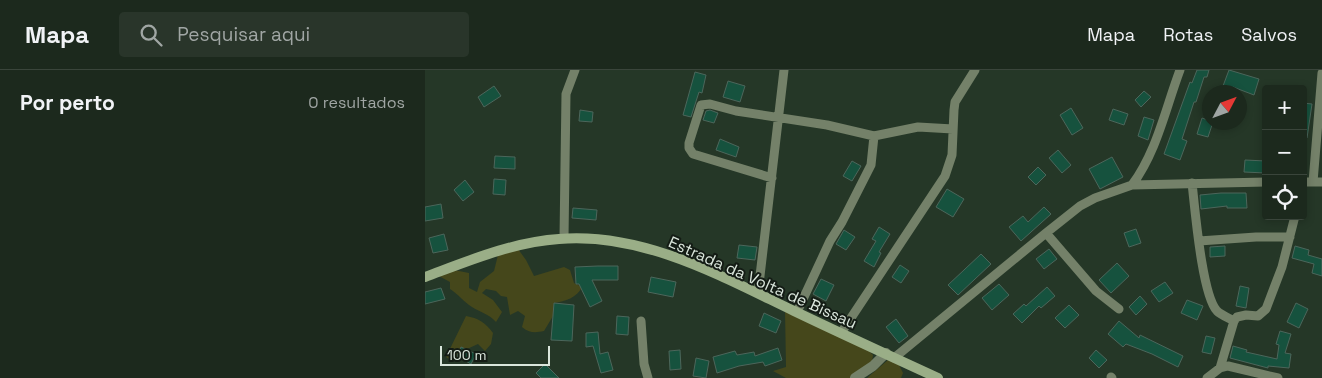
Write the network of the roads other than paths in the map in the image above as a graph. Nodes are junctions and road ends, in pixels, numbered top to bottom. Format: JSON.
{"nodes":[{"id":1,"x":575,"y":70,"type":"edge"},
{"id":2,"x":784,"y":70,"type":"edge"},
{"id":3,"x":975,"y":70,"type":"edge"},
{"id":4,"x":1180,"y":70,"type":"edge"},
{"id":5,"x":1322,"y":73,"type":"edge"},
{"id":6,"x":779,"y":118,"type":"junction"},
{"id":7,"x":953,"y":129,"type":"junction"},
{"id":8,"x":873,"y":136,"type":"junction"},
{"id":9,"x":772,"y":178,"type":"junction"},
{"id":10,"x":1262,"y":182,"type":"edge"},
{"id":11,"x":1318,"y":182,"type":"edge"},
{"id":12,"x":1192,"y":183,"type":"junction"},
{"id":13,"x":1132,"y":185,"type":"junction"},
{"id":14,"x":1294,"y":220,"type":"edge"},
{"id":15,"x":1046,"y":232,"type":"junction"},
{"id":16,"x":1290,"y":237,"type":"junction"},
{"id":17,"x":564,"y":238,"type":"junction"},
{"id":18,"x":1199,"y":241,"type":"junction"},
{"id":19,"x":425,"y":277,"type":"edge"},
{"id":20,"x":758,"y":293,"type":"junction"},
{"id":21,"x":1119,"y":309,"type":"dead end"},
{"id":22,"x":797,"y":312,"type":"junction"},
{"id":23,"x":641,"y":321,"type":"dead end"},
{"id":24,"x":1234,"y":321,"type":"junction"},
{"id":25,"x":841,"y":333,"type":"junction"},
{"id":26,"x":890,"y":356,"type":"junction"},
{"id":27,"x":1220,"y":368,"type":"junction"},
{"id":28,"x":648,"y":378,"type":"edge"},
{"id":29,"x":855,"y":378,"type":"edge"},
{"id":30,"x":938,"y":378,"type":"edge"},
{"id":31,"x":1207,"y":378,"type":"edge"},
{"id":32,"x":1278,"y":378,"type":"edge"}],
"edges":[{"from":1,"to":17,"type":"street"},
{"from":2,"to":6,"type":"street"},
{"from":3,"to":7,"type":"street"},
{"from":4,"to":13,"type":"street"},
{"from":5,"to":11,"type":"street"},
{"from":6,"to":8,"type":"street"},
{"from":6,"to":9,"type":"street"},
{"from":6,"to":9,"type":"street"},
{"from":7,"to":8,"type":"street"},
{"from":7,"to":25,"type":"street"},
{"from":8,"to":22,"type":"street"},
{"from":9,"to":20,"type":"street"},
{"from":10,"to":12,"type":"street"},
{"from":12,"to":13,"type":"street"},
{"from":12,"to":18,"type":"street"},
{"from":13,"to":15,"type":"street"},
{"from":14,"to":16,"type":"street"},
{"from":15,"to":21,"type":"street"},
{"from":15,"to":26,"type":"street"},
{"from":16,"to":18,"type":"street"},
{"from":16,"to":24,"type":"street"},
{"from":17,"to":19,"type":"main road","name":"Estrada da Volta de Bissau"},
{"from":17,"to":20,"type":"main road","name":"Estrada da Volta de Bissau"},
{"from":18,"to":24,"type":"street"},
{"from":20,"to":22,"type":"main road","name":"Estrada da Volta de Bissau"},
{"from":22,"to":25,"type":"main road","name":"Estrada da Volta de Bissau"},
{"from":23,"to":28,"type":"street"},
{"from":24,"to":27,"type":"street"},
{"from":25,"to":26,"type":"main road","name":"Estrada da Volta de Bissau"},
{"from":26,"to":29,"type":"street"},
{"from":26,"to":30,"type":"main road","name":"Estrada da Volta de Bissau"},
{"from":27,"to":31,"type":"street"},
{"from":27,"to":32,"type":"street"}]}
